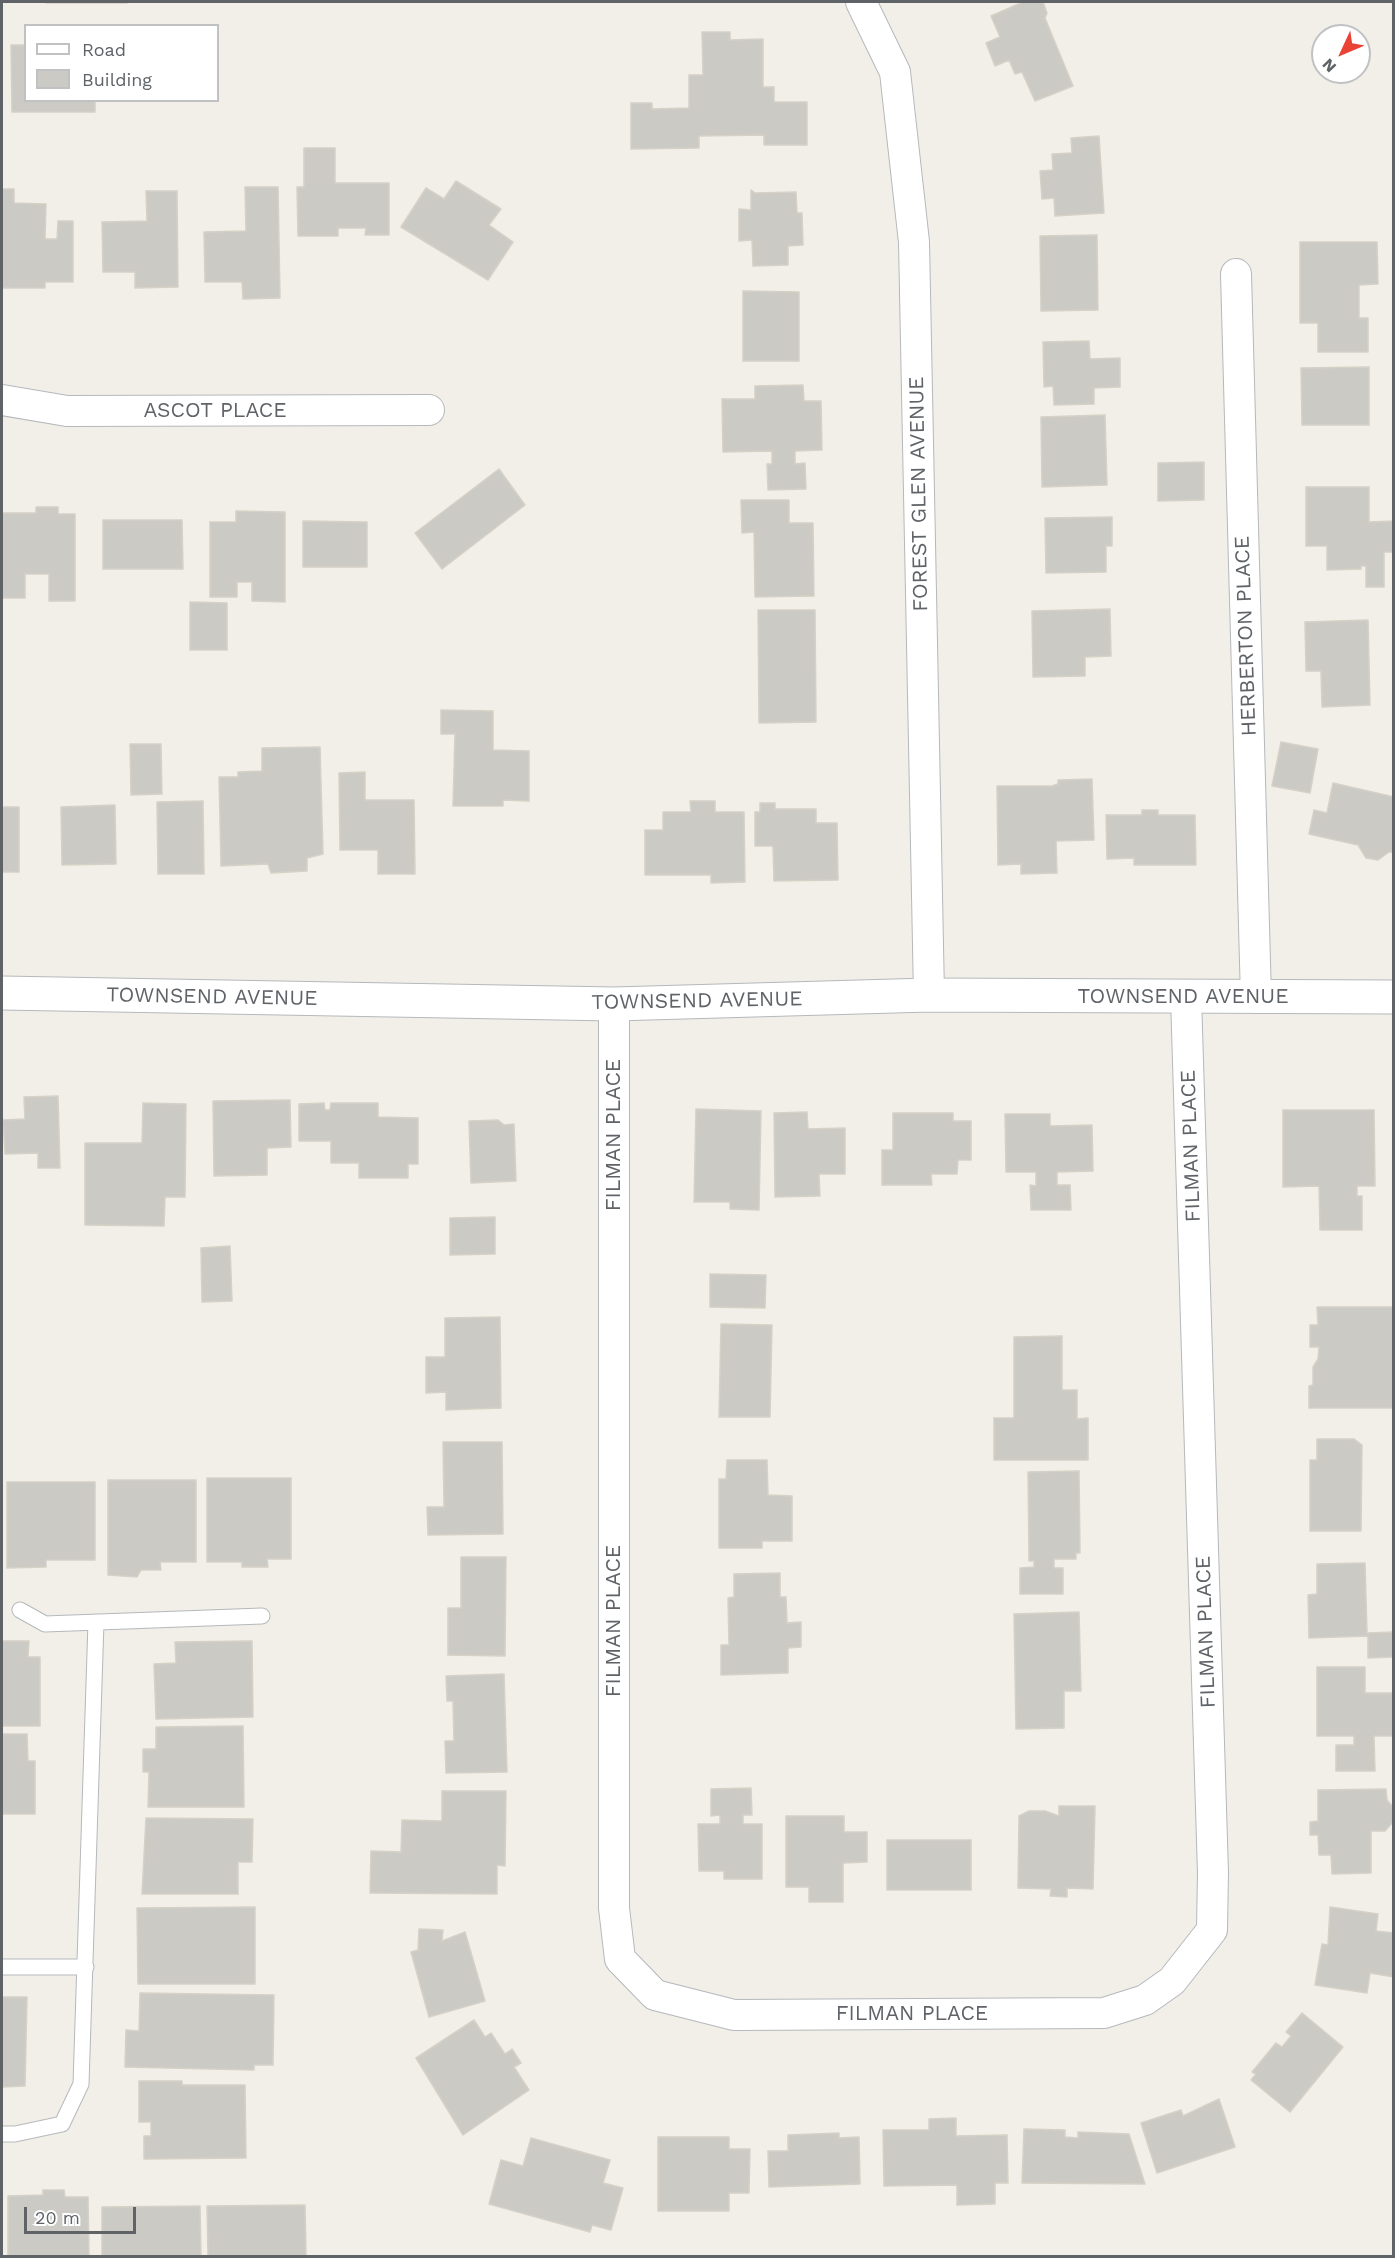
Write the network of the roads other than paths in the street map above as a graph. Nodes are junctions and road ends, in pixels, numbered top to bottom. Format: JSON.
{"nodes":[{"id":1,"x":861,"y":2,"type":"edge"},
{"id":2,"x":1236,"y":274,"type":"dead end"},
{"id":3,"x":2,"y":400,"type":"edge"},
{"id":4,"x":429,"y":410,"type":"dead end"},
{"id":5,"x":2,"y":993,"type":"edge"},
{"id":6,"x":929,"y":995,"type":"junction"},
{"id":7,"x":1186,"y":997,"type":"junction"},
{"id":8,"x":1394,"y":997,"type":"edge"},
{"id":9,"x":1256,"y":998,"type":"junction"},
{"id":10,"x":614,"y":1004,"type":"junction"},
{"id":11,"x":20,"y":1610,"type":"dead end"},
{"id":12,"x":261,"y":1616,"type":"dead end"},
{"id":13,"x":96,"y":1622,"type":"junction"},
{"id":14,"x":2,"y":1967,"type":"edge"},
{"id":15,"x":86,"y":1967,"type":"junction"},
{"id":16,"x":2,"y":2134,"type":"edge"}],
"edges":[{"from":1,"to":6,"type":"street","name":"FOREST GLEN AVENUE"},
{"from":2,"to":9,"type":"street","name":"HERBERTON PLACE"},
{"from":3,"to":4,"type":"street","name":"ASCOT PLACE"},
{"from":5,"to":10,"type":"street","name":"TOWNSEND AVENUE"},
{"from":6,"to":7,"type":"street","name":"TOWNSEND AVENUE"},
{"from":6,"to":10,"type":"street","name":"TOWNSEND AVENUE"},
{"from":7,"to":9,"type":"street","name":"TOWNSEND AVENUE"},
{"from":7,"to":10,"type":"street","name":"FILMAN PLACE"},
{"from":8,"to":9,"type":"street","name":"TOWNSEND AVENUE"},
{"from":11,"to":13,"type":"lane"},
{"from":12,"to":13,"type":"lane"},
{"from":13,"to":15,"type":"lane"},
{"from":14,"to":15,"type":"lane"},
{"from":15,"to":16,"type":"lane"}]}
